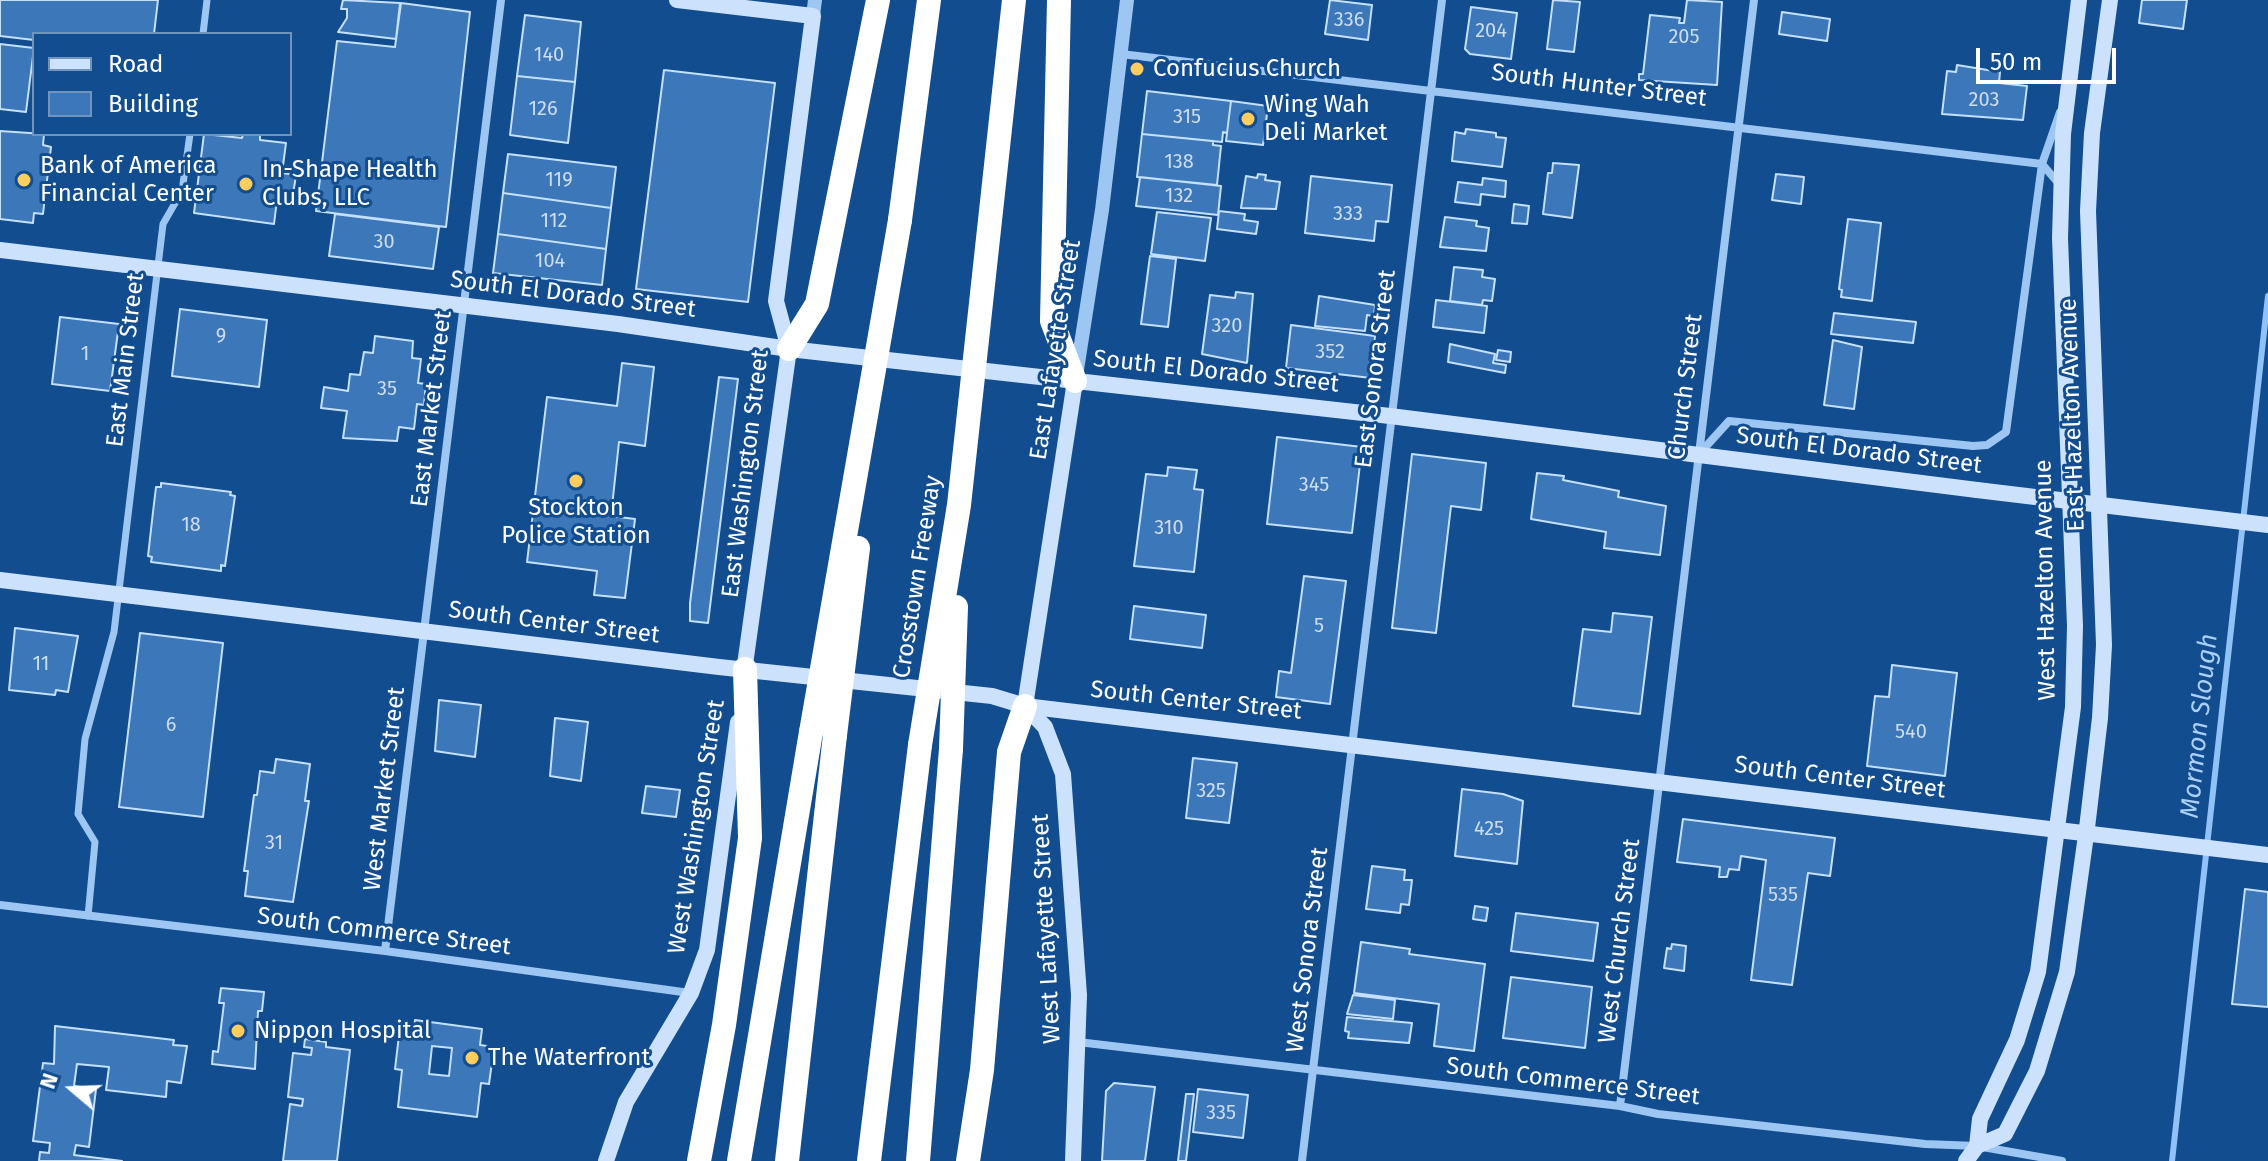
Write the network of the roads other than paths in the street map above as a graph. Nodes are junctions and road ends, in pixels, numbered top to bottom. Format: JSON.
{"nodes":[{"id":1,"x":207,"y":0,"type":"edge"},
{"id":2,"x":501,"y":0,"type":"edge"},
{"id":3,"x":677,"y":0,"type":"edge"},
{"id":4,"x":878,"y":0,"type":"edge"},
{"id":5,"x":929,"y":0,"type":"edge"},
{"id":6,"x":1014,"y":0,"type":"edge"},
{"id":7,"x":1059,"y":0,"type":"edge"},
{"id":8,"x":1127,"y":0,"type":"edge"},
{"id":9,"x":1442,"y":0,"type":"edge"},
{"id":10,"x":1754,"y":0,"type":"edge"},
{"id":11,"x":2079,"y":0,"type":"edge"},
{"id":12,"x":2110,"y":0,"type":"edge"},
{"id":13,"x":814,"y":8,"type":"edge"},
{"id":14,"x":203,"y":32,"type":"edge"},
{"id":15,"x":1121,"y":54,"type":"junction"},
{"id":16,"x":2069,"y":85,"type":"junction"},
{"id":17,"x":1431,"y":90,"type":"junction"},
{"id":18,"x":1738,"y":127,"type":"junction"},
{"id":19,"x":190,"y":136,"type":"edge"},
{"id":20,"x":2042,"y":164,"type":"junction"},
{"id":21,"x":2061,"y":186,"type":"junction"},
{"id":22,"x":0,"y":250,"type":"edge"},
{"id":23,"x":158,"y":268,"type":"junction"},
{"id":24,"x":465,"y":306,"type":"junction"},
{"id":25,"x":789,"y":349,"type":"junction"},
{"id":26,"x":1075,"y":381,"type":"junction"},
{"id":27,"x":1390,"y":416,"type":"junction"},
{"id":28,"x":1698,"y":456,"type":"junction"},
{"id":29,"x":959,"y":505,"type":"junction"},
{"id":30,"x":2268,"y":525,"type":"edge"},
{"id":31,"x":0,"y":580,"type":"edge"},
{"id":32,"x":119,"y":596,"type":"junction"},
{"id":33,"x":425,"y":631,"type":"junction"},
{"id":34,"x":745,"y":669,"type":"junction"},
{"id":35,"x":1025,"y":706,"type":"junction"},
{"id":36,"x":823,"y":734,"type":"junction"},
{"id":37,"x":1352,"y":743,"type":"junction"},
{"id":38,"x":1659,"y":780,"type":"junction"},
{"id":39,"x":2087,"y":828,"type":"joint"},
{"id":40,"x":2268,"y":855,"type":"edge"},
{"id":41,"x":0,"y":905,"type":"edge"},
{"id":42,"x":88,"y":916,"type":"junction"},
{"id":43,"x":385,"y":951,"type":"junction"},
{"id":44,"x":691,"y":993,"type":"junction"},
{"id":45,"x":1078,"y":1042,"type":"junction"},
{"id":46,"x":1314,"y":1069,"type":"junction"},
{"id":47,"x":1620,"y":1106,"type":"junction"},
{"id":48,"x":1977,"y":1146,"type":"junction"},
{"id":49,"x":606,"y":1161,"type":"edge"},
{"id":50,"x":699,"y":1161,"type":"edge"},
{"id":51,"x":739,"y":1161,"type":"edge"},
{"id":52,"x":787,"y":1161,"type":"edge"},
{"id":53,"x":869,"y":1161,"type":"edge"},
{"id":54,"x":918,"y":1161,"type":"edge"},
{"id":55,"x":968,"y":1161,"type":"edge"},
{"id":56,"x":1073,"y":1161,"type":"edge"},
{"id":57,"x":1302,"y":1161,"type":"edge"},
{"id":58,"x":1966,"y":1161,"type":"edge"},
{"id":59,"x":2062,"y":1161,"type":"edge"}],
"edges":[{"from":1,"to":14,"type":"street"},
{"from":2,"to":24,"type":"street","name":"East Market Street"},
{"from":3,"to":13,"type":"main road"},
{"from":4,"to":25,"type":"highway"},
{"from":5,"to":36,"type":"highway","bridge":true},
{"from":6,"to":29,"type":"highway","name":"Crosstown Freeway","bridge":true},
{"from":7,"to":26,"type":"highway"},
{"from":8,"to":15,"type":"street","name":"East Lafayette Street"},
{"from":9,"to":17,"type":"street","name":"East Sonora Street"},
{"from":10,"to":18,"type":"street","name":"Church Street"},
{"from":11,"to":16,"type":"main road","name":"West Hazelton Avenue"},
{"from":12,"to":39,"type":"main road","name":"East Hazelton Avenue"},
{"from":13,"to":25,"type":"main road","name":"East Washington Street"},
{"from":15,"to":17,"type":"street","name":"South Hunter Street"},
{"from":15,"to":26,"type":"street","name":"East Lafayette Street"},
{"from":16,"to":20,"type":"street","name":"East Hazelton Avenue"},
{"from":16,"to":21,"type":"main road","name":"West Hazelton Avenue"},
{"from":17,"to":18,"type":"street","name":"South Hunter Street"},
{"from":17,"to":27,"type":"street","name":"East Sonora Street"},
{"from":18,"to":20,"type":"street","name":"South Hunter Street"},
{"from":18,"to":28,"type":"street","name":"Church Street"},
{"from":19,"to":23,"type":"street","name":"East Main Street"},
{"from":20,"to":21,"type":"street"},
{"from":20,"to":28,"type":"street","name":"East Hazelton Avenue"},
{"from":21,"to":48,"type":"main road","name":"West Hazelton Avenue"},
{"from":22,"to":23,"type":"main road","name":"South El Dorado Street"},
{"from":23,"to":24,"type":"main road","name":"South El Dorado Street"},
{"from":23,"to":32,"type":"street","name":"East Main Street"},
{"from":24,"to":25,"type":"main road","name":"South El Dorado Street"},
{"from":24,"to":33,"type":"street","name":"East Market Street"},
{"from":25,"to":26,"type":"main road","name":"South El Dorado Street"},
{"from":25,"to":34,"type":"main road","name":"East Washington Street"},
{"from":26,"to":27,"type":"main road","name":"South El Dorado Street"},
{"from":26,"to":35,"type":"main road","name":"East Lafayette Street"},
{"from":27,"to":28,"type":"main road","name":"South El Dorado Street"},
{"from":27,"to":37,"type":"street","name":"East Sonora Street"},
{"from":28,"to":30,"type":"main road","name":"South El Dorado Street","bridge":true},
{"from":28,"to":38,"type":"street","name":"Church Street"},
{"from":29,"to":53,"type":"highway","name":"Crosstown Freeway","bridge":true},
{"from":29,"to":54,"type":"highway","bridge":true},
{"from":31,"to":32,"type":"main road","name":"South Center Street"},
{"from":32,"to":33,"type":"main road","name":"South Center Street"},
{"from":32,"to":42,"type":"street","name":"East Main Street"},
{"from":33,"to":34,"type":"main road","name":"South Center Street"},
{"from":33,"to":43,"type":"street","name":"West Market Street"},
{"from":34,"to":35,"type":"main road","name":"South Center Street"},
{"from":34,"to":44,"type":"main road","name":"West Washington Street"},
{"from":34,"to":50,"type":"highway"},
{"from":35,"to":37,"type":"main road","name":"South Center Street"},
{"from":35,"to":45,"type":"main road","name":"West Lafayette Street"},
{"from":35,"to":55,"type":"highway"},
{"from":36,"to":51,"type":"highway"},
{"from":36,"to":52,"type":"highway"},
{"from":37,"to":38,"type":"main road","name":"South Center Street"},
{"from":37,"to":46,"type":"street","name":"West Sonora Street"},
{"from":38,"to":40,"type":"main road","name":"South Center Street","bridge":true},
{"from":38,"to":47,"type":"street","name":"West Church Street"},
{"from":39,"to":48,"type":"main road","name":"West Hazelton Avenue"},
{"from":41,"to":42,"type":"street","name":"South Commerce Street"},
{"from":42,"to":43,"type":"street","name":"South Commerce Street"},
{"from":43,"to":44,"type":"street","name":"South Commerce Street"},
{"from":44,"to":49,"type":"main road","name":"West Washington Street"},
{"from":45,"to":46,"type":"street","name":"South Commerce Street"},
{"from":45,"to":56,"type":"main road","name":"West Lafayette Street"},
{"from":46,"to":47,"type":"street","name":"South Commerce Street"},
{"from":46,"to":57,"type":"street","name":"West Sonora Street"},
{"from":47,"to":48,"type":"street","name":"South Commerce Street"},
{"from":48,"to":58,"type":"main road","name":"West Hazelton Avenue"},
{"from":48,"to":59,"type":"street","name":"South Commerce Street"}]}
